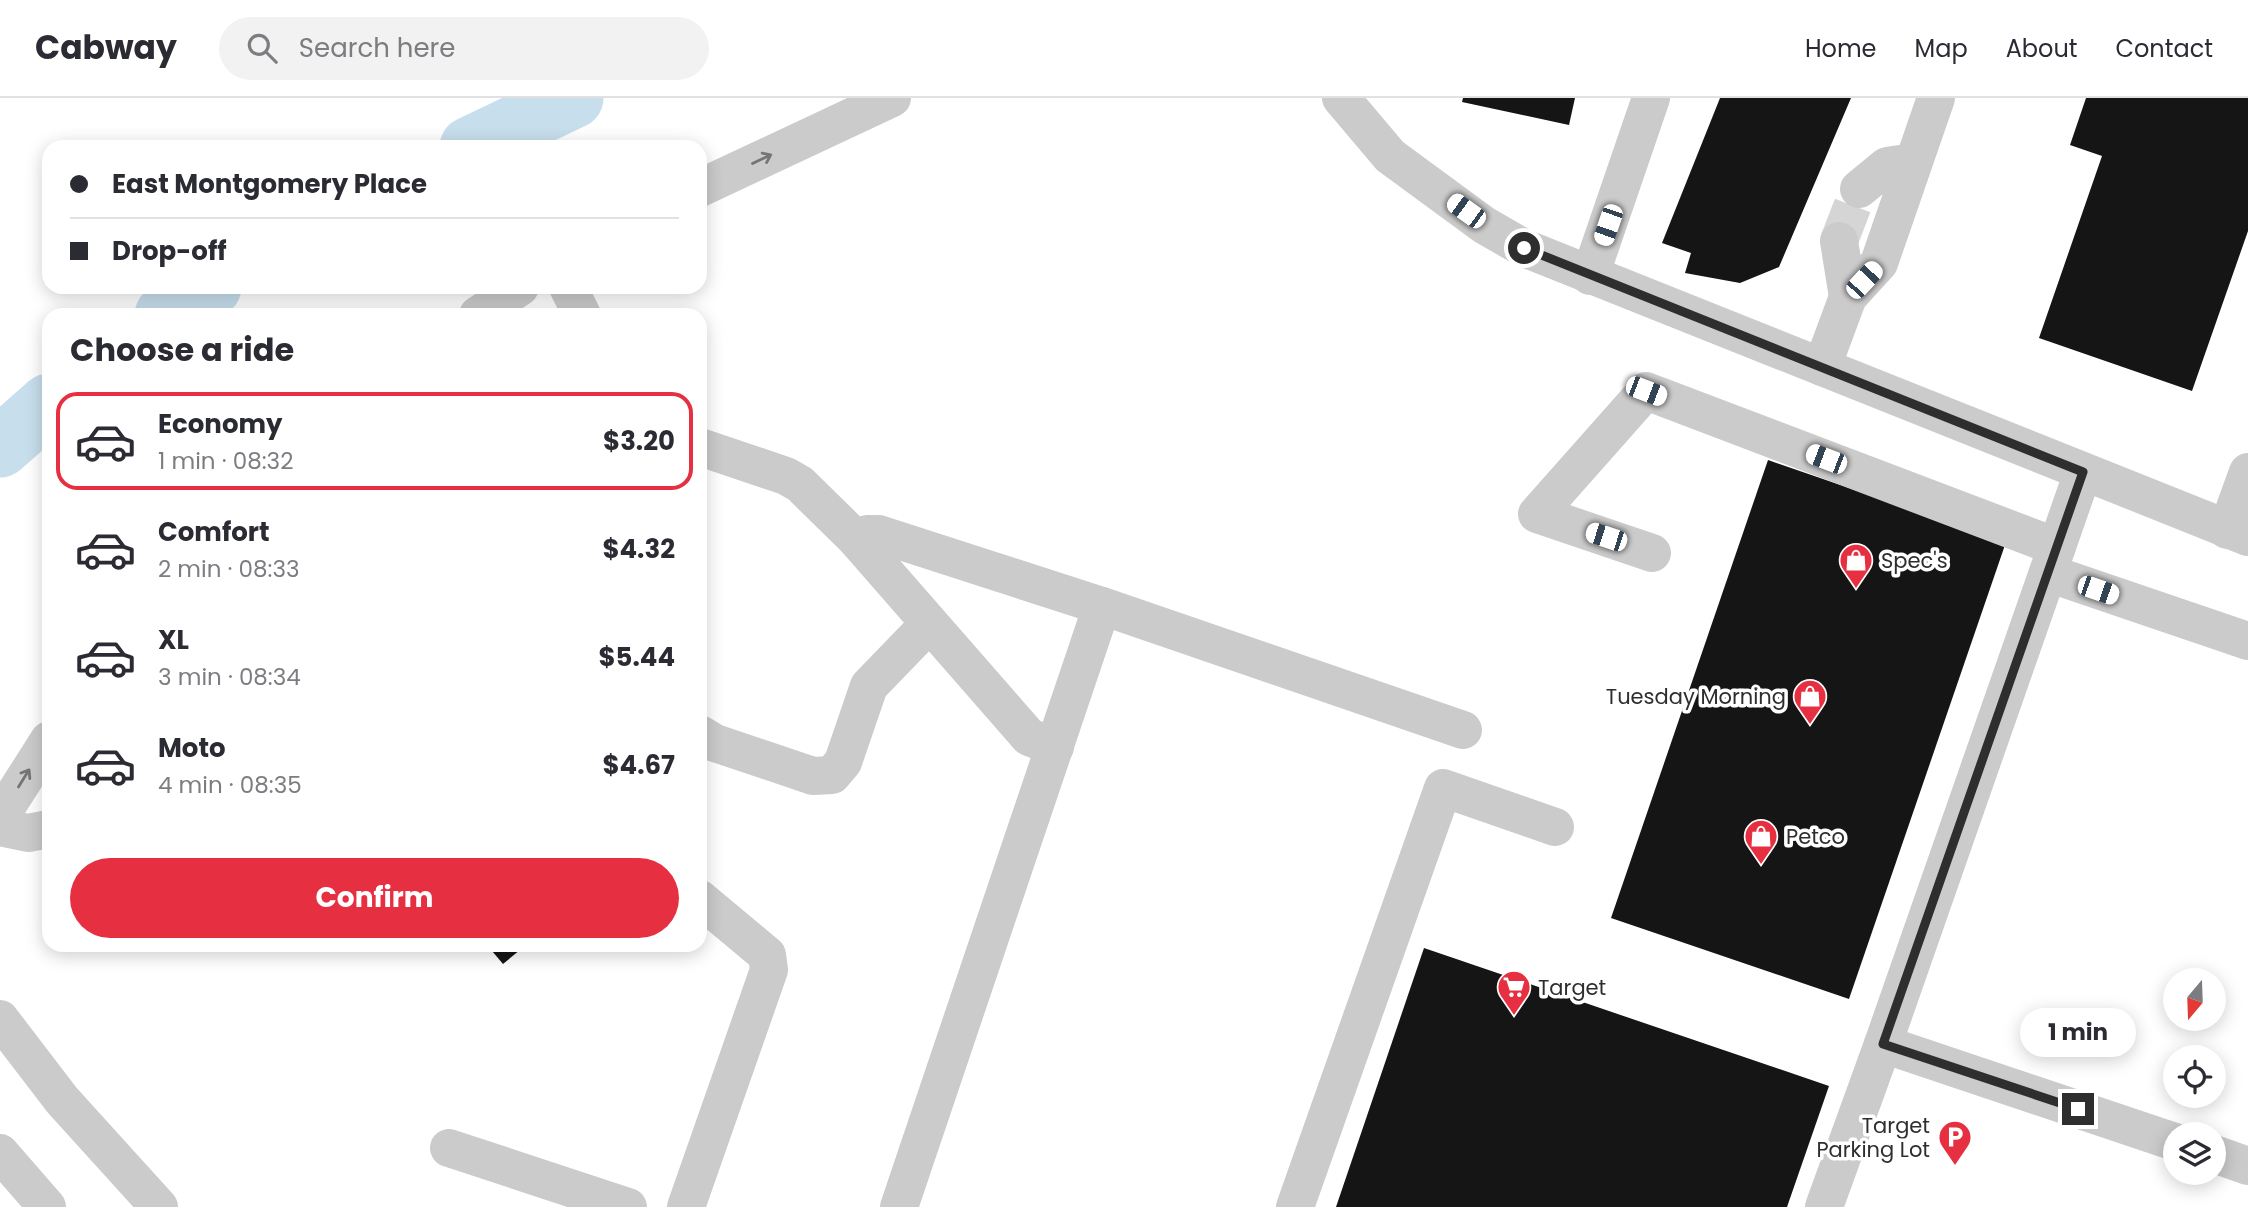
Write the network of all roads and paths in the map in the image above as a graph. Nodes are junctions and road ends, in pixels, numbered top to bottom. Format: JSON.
{"nodes":[{"id":1,"x":892,"y":98,"type":"edge"},
{"id":2,"x":1341,"y":98,"type":"edge"},
{"id":3,"x":1651,"y":98,"type":"edge"},
{"id":4,"x":1936,"y":98,"type":"edge"},
{"id":5,"x":1913,"y":162,"type":"junction"},
{"id":6,"x":707,"y":185,"type":"edge"},
{"id":7,"x":1859,"y":189,"type":"tunnel mouth"},
{"id":8,"x":1839,"y":241,"type":"tunnel mouth"},
{"id":9,"x":1590,"y":276,"type":"junction"},
{"id":10,"x":510,"y":294,"type":"edge"},
{"id":11,"x":1848,"y":297,"type":"junction"},
{"id":12,"x":488,"y":308,"type":"edge"},
{"id":13,"x":1822,"y":367,"type":"junction"},
{"id":14,"x":707,"y":449,"type":"edge"},
{"id":15,"x":2083,"y":472,"type":"junction"},
{"id":16,"x":2248,"y":472,"type":"edge"},
{"id":17,"x":2238,"y":533,"type":"edge"},
{"id":18,"x":856,"y":539,"type":"junction"},
{"id":19,"x":1652,"y":553,"type":"dead end"},
{"id":20,"x":2052,"y":560,"type":"junction"},
{"id":21,"x":1102,"y":606,"type":"junction"},
{"id":22,"x":929,"y":624,"type":"junction"},
{"id":23,"x":2248,"y":641,"type":"edge"},
{"id":24,"x":1463,"y":730,"type":"dead end"},
{"id":25,"x":707,"y":738,"type":"edge"},
{"id":26,"x":1055,"y":747,"type":"junction"},
{"id":27,"x":42,"y":751,"type":"edge"},
{"id":28,"x":0,"y":817,"type":"edge"},
{"id":29,"x":0,"y":827,"type":"edge"},
{"id":30,"x":1555,"y":827,"type":"dead end"},
{"id":31,"x":42,"y":830,"type":"edge"},
{"id":32,"x":707,"y":905,"type":"edge"},
{"id":33,"x":0,"y":1019,"type":"edge"},
{"id":34,"x":1883,"y":1044,"type":"junction"},
{"id":35,"x":2163,"y":1138,"type":"edge"},
{"id":36,"x":449,"y":1148,"type":"dead end"},
{"id":37,"x":0,"y":1153,"type":"edge"},
{"id":38,"x":2226,"y":1158,"type":"edge"},
{"id":39,"x":2248,"y":1166,"type":"edge"},
{"id":40,"x":47,"y":1207,"type":"edge"},
{"id":41,"x":159,"y":1207,"type":"edge"},
{"id":42,"x":628,"y":1207,"type":"edge"},
{"id":43,"x":686,"y":1207,"type":"edge"},
{"id":44,"x":899,"y":1207,"type":"edge"},
{"id":45,"x":1295,"y":1207,"type":"edge"},
{"id":46,"x":1824,"y":1207,"type":"edge"}],
"edges":[{"from":6,"to":1,"type":"street","one_way":true},
{"from":2,"to":9,"type":"street"},
{"from":3,"to":9,"type":"street"},
{"from":4,"to":5,"type":"street"},
{"from":5,"to":7,"type":"street"},
{"from":5,"to":11,"type":"street"},
{"from":8,"to":11,"type":"street"},
{"from":9,"to":13,"type":"street"},
{"from":10,"to":12,"type":"street"},
{"from":11,"to":13,"type":"street"},
{"from":13,"to":15,"type":"street"},
{"from":14,"to":18,"type":"street"},
{"from":15,"to":17,"type":"street"},
{"from":15,"to":20,"type":"street"},
{"from":16,"to":17,"type":"street"},
{"from":18,"to":21,"type":"street"},
{"from":18,"to":22,"type":"street"},
{"from":19,"to":20,"type":"street"},
{"from":20,"to":23,"type":"street"},
{"from":20,"to":34,"type":"street"},
{"from":21,"to":24,"type":"street"},
{"from":21,"to":26,"type":"street"},
{"from":22,"to":25,"type":"street"},
{"from":22,"to":26,"type":"street"},
{"from":26,"to":44,"type":"street"},
{"from":28,"to":27,"type":"street","one_way":true},
{"from":29,"to":31,"type":"street"},
{"from":30,"to":45,"type":"street"},
{"from":32,"to":43,"type":"street"},
{"from":33,"to":41,"type":"street"},
{"from":34,"to":35,"type":"street"},
{"from":34,"to":46,"type":"street"},
{"from":36,"to":42,"type":"street"},
{"from":37,"to":40,"type":"street"},
{"from":38,"to":39,"type":"street"}]}
